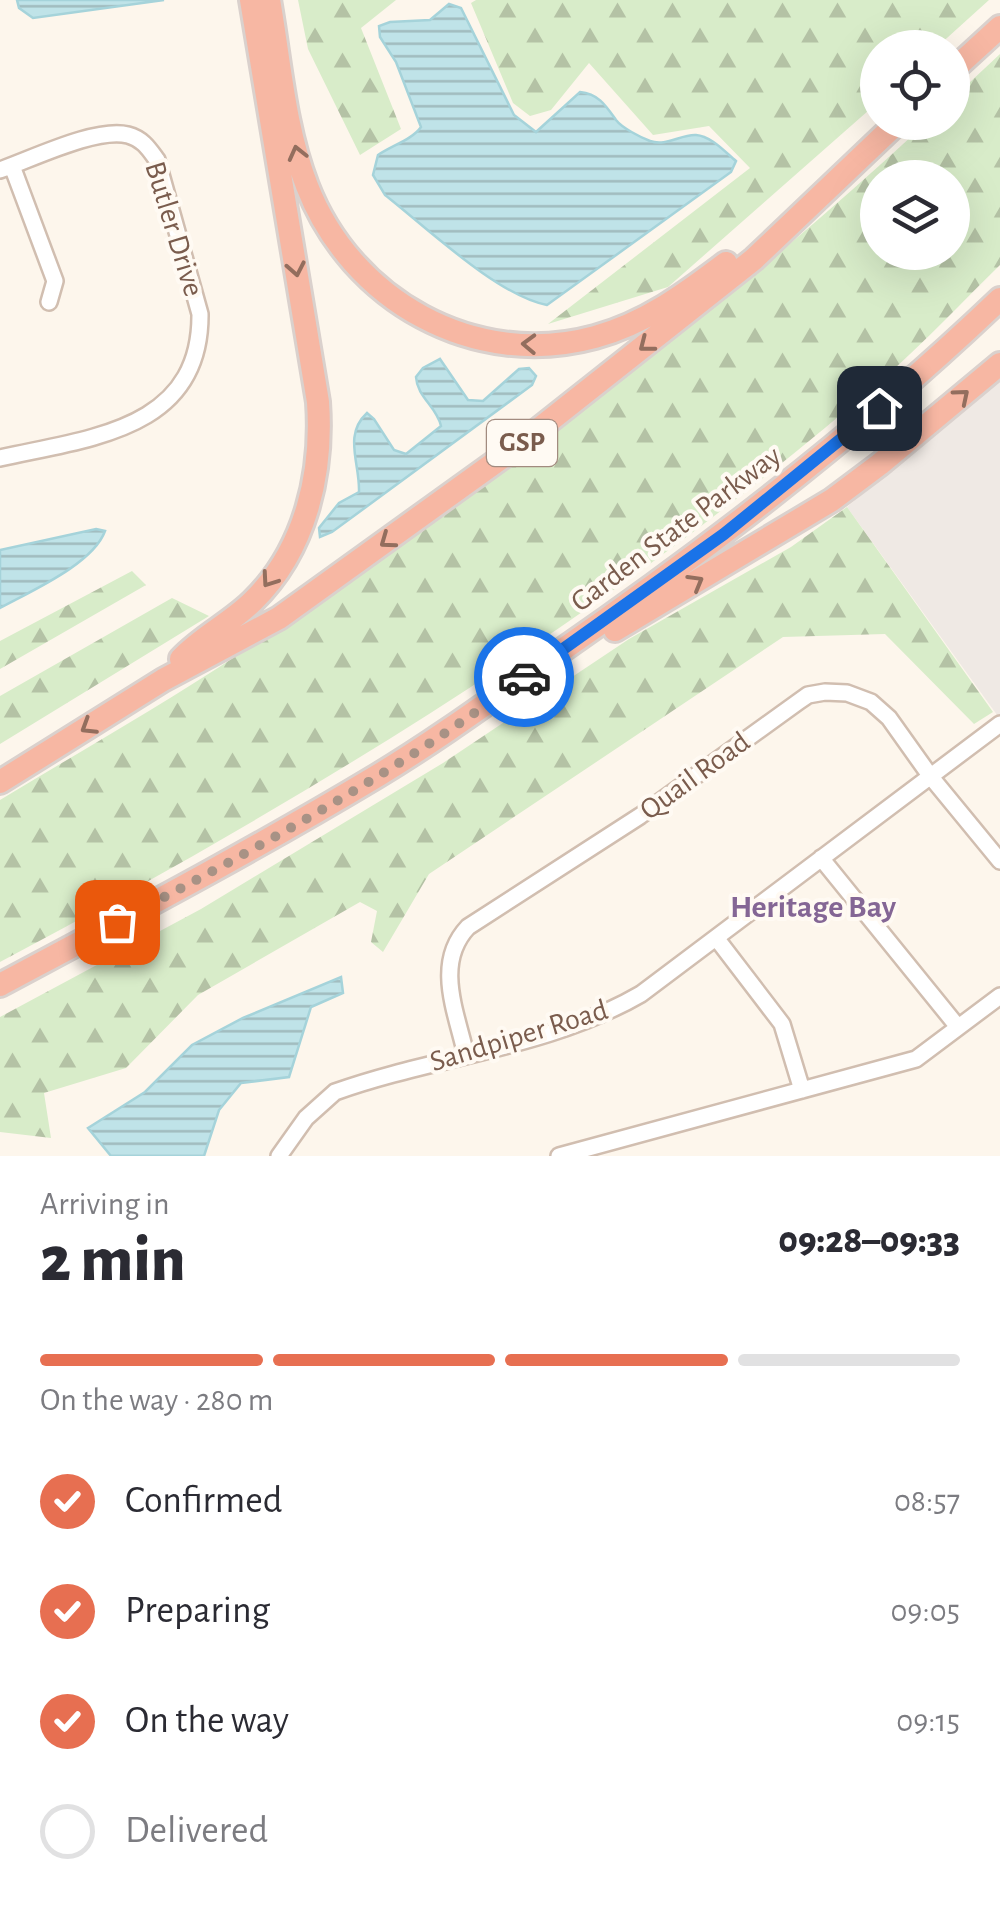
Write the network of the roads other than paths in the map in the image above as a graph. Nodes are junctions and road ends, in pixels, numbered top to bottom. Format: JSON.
{"nodes":[{"id":1,"x":251,"y":0,"type":"edge"},
{"id":2,"x":269,"y":0,"type":"edge"},
{"id":3,"x":1000,"y":27,"type":"edge"},
{"id":4,"x":970,"y":54,"type":"edge"},
{"id":5,"x":880,"y":140,"type":"edge"},
{"id":6,"x":6,"y":168,"type":"edge"},
{"id":7,"x":853,"y":168,"type":"junction"},
{"id":8,"x":1000,"y":299,"type":"edge"},
{"id":9,"x":50,"y":302,"type":"dead end"},
{"id":10,"x":1000,"y":364,"type":"edge"},
{"id":11,"x":0,"y":458,"type":"edge"},
{"id":12,"x":163,"y":680,"type":"junction"},
{"id":13,"x":492,"y":702,"type":"junction"},
{"id":14,"x":1000,"y":724,"type":"edge"},
{"id":15,"x":931,"y":777,"type":"junction"},
{"id":16,"x":0,"y":782,"type":"edge"},
{"id":17,"x":1000,"y":828,"type":"edge"},
{"id":18,"x":984,"y":840,"type":"junction"},
{"id":19,"x":821,"y":858,"type":"junction"},
{"id":20,"x":1000,"y":860,"type":"edge"},
{"id":21,"x":717,"y":939,"type":"junction"},
{"id":22,"x":0,"y":985,"type":"edge"},
{"id":23,"x":1000,"y":996,"type":"edge"},
{"id":24,"x":958,"y":1027,"type":"junction"},
{"id":25,"x":466,"y":1054,"type":"junction"},
{"id":26,"x":802,"y":1090,"type":"junction"},
{"id":27,"x":279,"y":1156,"type":"edge"},
{"id":28,"x":559,"y":1156,"type":"edge"}],
"edges":[{"from":1,"to":12,"type":"highway","one_way":true},
{"from":7,"to":2,"type":"highway","one_way":true},
{"from":3,"to":4,"type":"highway"},
{"from":5,"to":7,"type":"highway","number":"GSP"},
{"from":6,"to":9,"type":"street"},
{"from":6,"to":11,"type":"street","name":"Butler Drive"},
{"from":7,"to":12,"type":"highway","number":"GSP","one_way":true},
{"from":8,"to":13,"type":"highway","name":"Garden State Parkway"},
{"from":13,"to":10,"type":"highway","one_way":true},
{"from":12,"to":16,"type":"highway","number":"GSP","one_way":true},
{"from":13,"to":22,"type":"highway","name":"Garden State Parkway"},
{"from":14,"to":15,"type":"street","name":"Sandpiper Road"},
{"from":15,"to":18,"type":"street","name":"Quail Road"},
{"from":15,"to":19,"type":"street","name":"Sandpiper Road"},
{"from":15,"to":25,"type":"street","name":"Quail Road"},
{"from":17,"to":18,"type":"street"},
{"from":18,"to":20,"type":"street","name":"Quail Road"},
{"from":19,"to":21,"type":"street","name":"Sandpiper Road"},
{"from":19,"to":24,"type":"street"},
{"from":21,"to":25,"type":"street","name":"Sandpiper Road"},
{"from":21,"to":26,"type":"street"},
{"from":23,"to":24,"type":"street"},
{"from":24,"to":26,"type":"street"},
{"from":25,"to":27,"type":"street","name":"Sandpiper Road"},
{"from":26,"to":28,"type":"street"}]}
